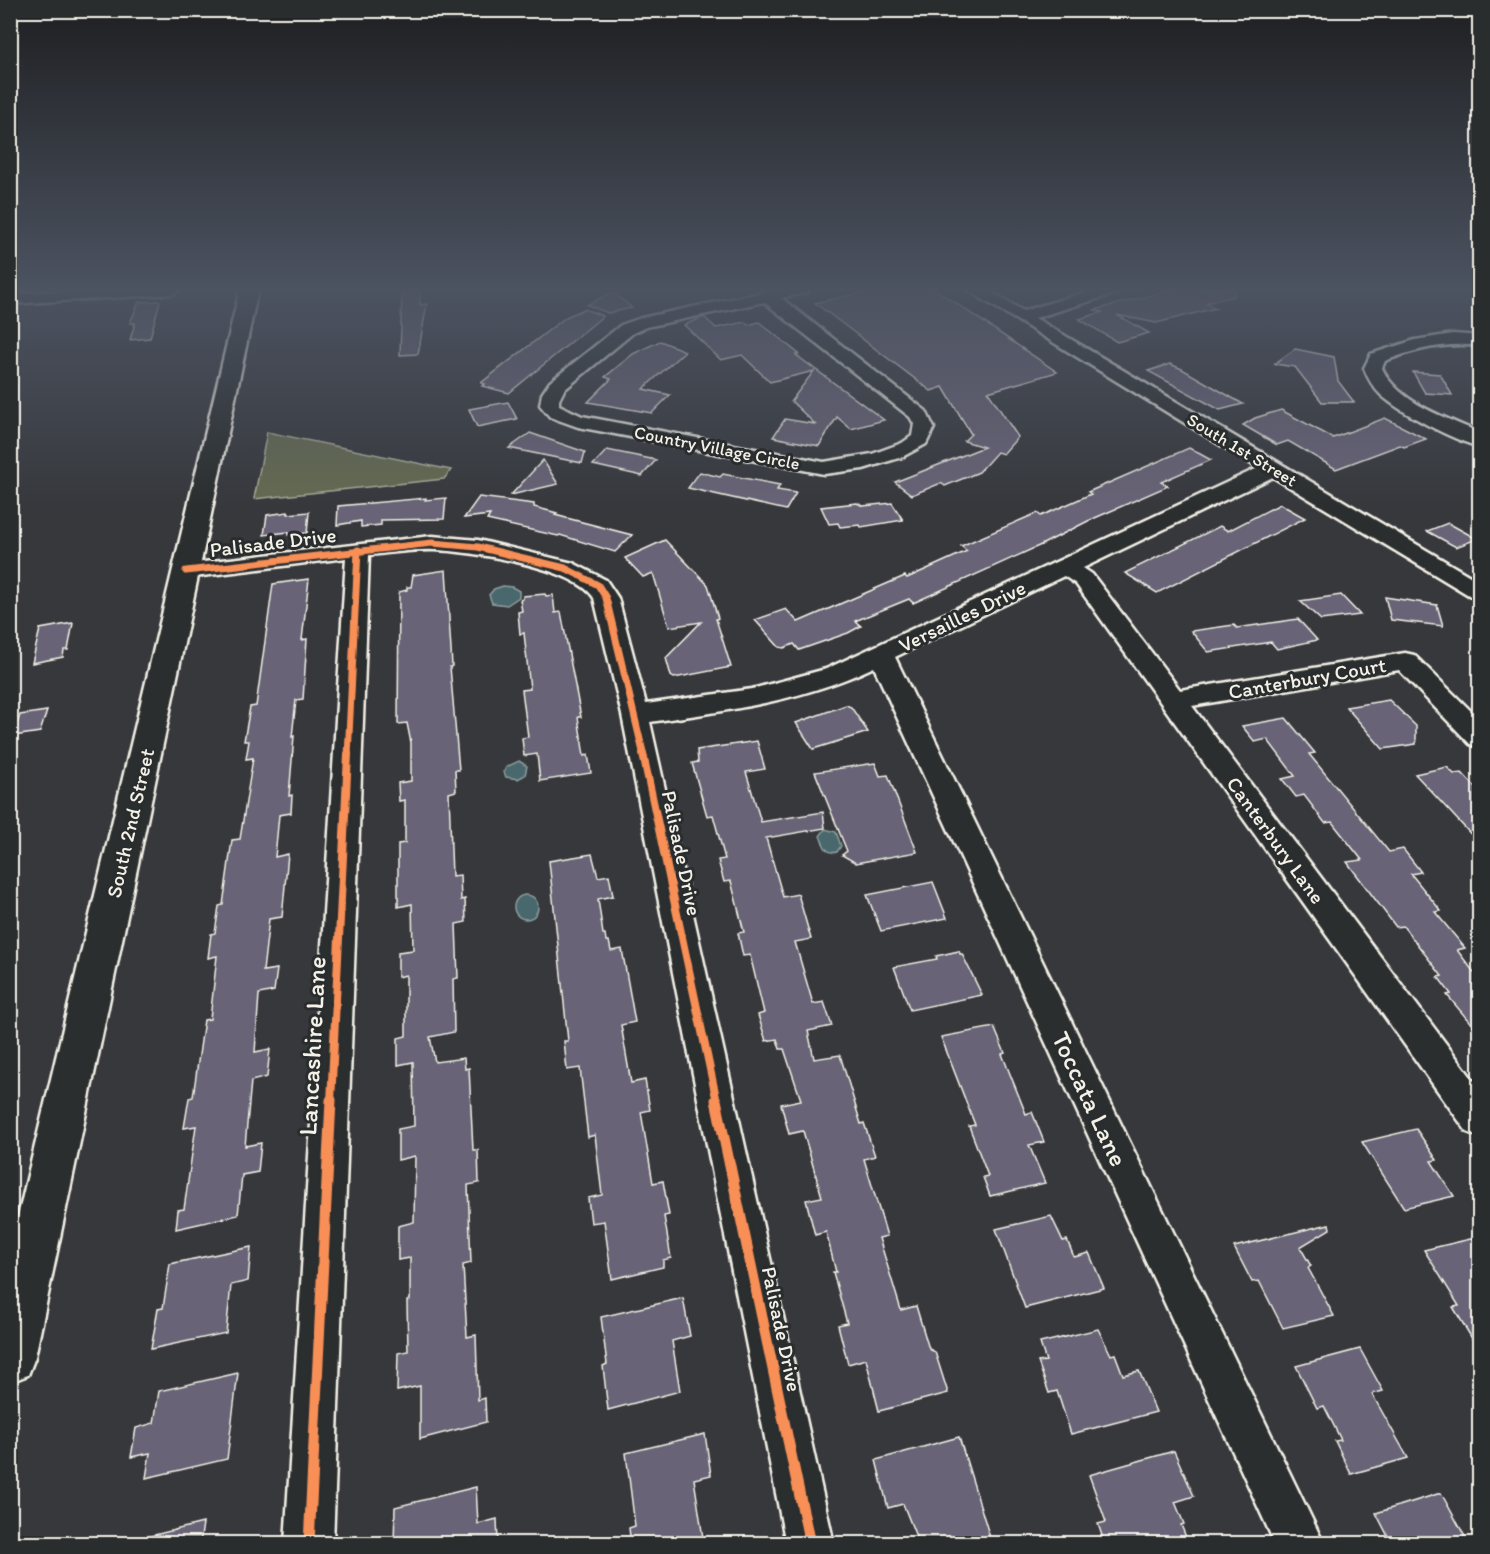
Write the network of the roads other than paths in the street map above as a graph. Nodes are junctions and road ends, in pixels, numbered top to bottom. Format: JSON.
{"nodes":[{"id":1,"x":233,"y":362,"type":"edge"},
{"id":2,"x":588,"y":362,"type":"edge"},
{"id":3,"x":851,"y":362,"type":"edge"},
{"id":4,"x":1095,"y":362,"type":"edge"},
{"id":5,"x":1376,"y":362,"type":"edge"},
{"id":6,"x":1479,"y":441,"type":"edge"},
{"id":7,"x":1273,"y":468,"type":"junction"},
{"id":8,"x":358,"y":550,"type":"junction"},
{"id":9,"x":1066,"y":567,"type":"junction"},
{"id":10,"x":186,"y":571,"type":"junction"},
{"id":11,"x":1479,"y":592,"type":"edge"},
{"id":12,"x":881,"y":655,"type":"junction"},
{"id":13,"x":1174,"y":700,"type":"junction"},
{"id":14,"x":635,"y":715,"type":"junction"},
{"id":15,"x":1479,"y":737,"type":"edge"},
{"id":16,"x":1479,"y":1120,"type":"edge"},
{"id":17,"x":10,"y":1357,"type":"edge"},
{"id":18,"x":309,"y":1544,"type":"edge"},
{"id":19,"x":810,"y":1544,"type":"edge"},
{"id":20,"x":1300,"y":1544,"type":"edge"}],
"edges":[{"from":1,"to":10,"type":"main road","name":"South 2nd Street"},
{"from":2,"to":3,"type":"street","name":"Country Village Circle"},
{"from":4,"to":7,"type":"street","name":"South 1st Street"},
{"from":5,"to":6,"type":"street"},
{"from":7,"to":9,"type":"street","name":"Versailles Drive"},
{"from":7,"to":11,"type":"street","name":"South 1st Street"},
{"from":8,"to":10,"type":"street","name":"Palisade Drive"},
{"from":8,"to":14,"type":"street","name":"Palisade Drive"},
{"from":8,"to":18,"type":"street","name":"Lancashire Lane"},
{"from":9,"to":12,"type":"street","name":"Versailles Drive"},
{"from":9,"to":13,"type":"street","name":"Canterbury Lane"},
{"from":10,"to":17,"type":"main road","name":"South 2nd Street"},
{"from":12,"to":14,"type":"street","name":"Versailles Drive"},
{"from":12,"to":20,"type":"street","name":"Toccata Lane"},
{"from":13,"to":15,"type":"street","name":"Canterbury Court"},
{"from":13,"to":16,"type":"street","name":"Canterbury Lane"},
{"from":14,"to":19,"type":"street","name":"Palisade Drive"}]}
